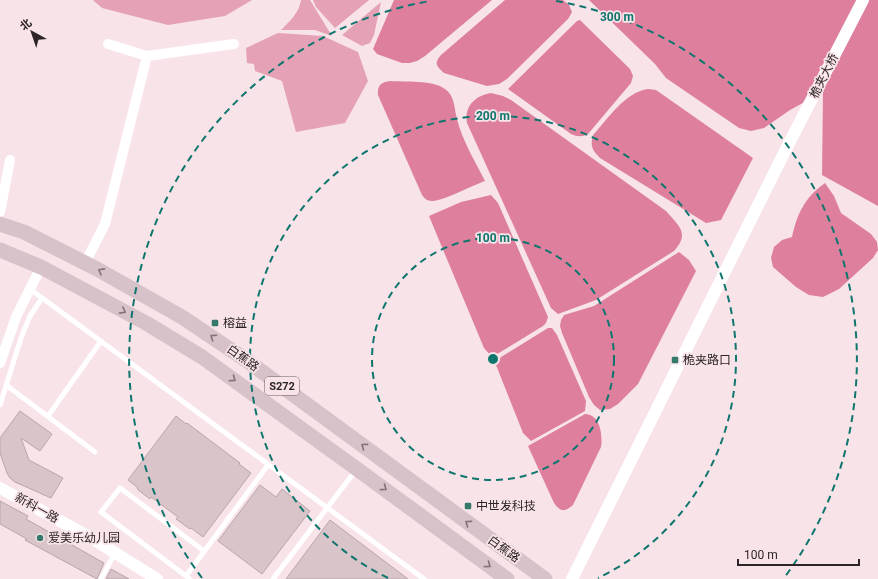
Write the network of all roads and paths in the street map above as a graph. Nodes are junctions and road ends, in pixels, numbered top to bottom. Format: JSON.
{"nodes":[{"id":1,"x":863,"y":0,"type":"edge"},
{"id":2,"x":108,"y":44,"type":"dead end"},
{"id":3,"x":234,"y":44,"type":"dead end"},
{"id":4,"x":147,"y":56,"type":"junction"},
{"id":5,"x":10,"y":160,"type":"dead end"},
{"id":6,"x":1,"y":200,"type":"edge"},
{"id":7,"x":0,"y":212,"type":"edge"},
{"id":8,"x":0,"y":224,"type":"edge"},
{"id":9,"x":0,"y":250,"type":"edge"},
{"id":10,"x":85,"y":263,"type":"junction"},
{"id":11,"x":41,"y":267,"type":"junction"},
{"id":12,"x":30,"y":289,"type":"junction"},
{"id":13,"x":42,"y":298,"type":"junction"},
{"id":14,"x":4,"y":340,"type":"edge"},
{"id":15,"x":101,"y":341,"type":"junction"},
{"id":16,"x":0,"y":363,"type":"edge"},
{"id":17,"x":6,"y":385,"type":"junction"},
{"id":18,"x":0,"y":405,"type":"edge"},
{"id":19,"x":48,"y":416,"type":"junction"},
{"id":20,"x":95,"y":452,"type":"dead end"},
{"id":21,"x":268,"y":465,"type":"junction"},
{"id":22,"x":357,"y":469,"type":"junction"},
{"id":23,"x":0,"y":488,"type":"edge"},
{"id":24,"x":327,"y":508,"type":"junction"},
{"id":25,"x":204,"y":551,"type":"junction"},
{"id":26,"x":115,"y":553,"type":"junction"},
{"id":27,"x":188,"y":577,"type":"edge"},
{"id":28,"x":101,"y":579,"type":"edge"},
{"id":29,"x":157,"y":579,"type":"edge"},
{"id":30,"x":273,"y":579,"type":"edge"},
{"id":31,"x":424,"y":579,"type":"edge"},
{"id":32,"x":507,"y":579,"type":"edge"},
{"id":33,"x":545,"y":579,"type":"edge"},
{"id":34,"x":572,"y":579,"type":"edge"}],
"edges":[{"from":1,"to":34,"type":"street","name":"桅夹大桥"},
{"from":2,"to":4,"type":"street"},
{"from":3,"to":4,"type":"street"},
{"from":4,"to":10,"type":"street"},
{"from":5,"to":6,"type":"street"},
{"from":6,"to":7,"type":"street"},
{"from":8,"to":10,"type":"main road","name":"白蕉路","number":"S272"},
{"from":9,"to":11,"type":"main road","name":"白蕉路","number":"S272"},
{"from":33,"to":10,"type":"main road","name":"白蕉路","number":"S272","one_way":true},
{"from":11,"to":12,"type":"street"},
{"from":11,"to":22,"type":"main road","name":"白蕉路","number":"S272","one_way":true},
{"from":12,"to":13,"type":"lane"},
{"from":12,"to":14,"type":"street"},
{"from":13,"to":15,"type":"lane"},
{"from":13,"to":17,"type":"lane"},
{"from":14,"to":16,"type":"street"},
{"from":15,"to":19,"type":"lane"},
{"from":15,"to":21,"type":"lane"},
{"from":17,"to":18,"type":"lane"},
{"from":17,"to":19,"type":"lane"},
{"from":19,"to":20,"type":"lane"},
{"from":21,"to":24,"type":"lane"},
{"from":21,"to":25,"type":"lane"},
{"from":22,"to":24,"type":"lane"},
{"from":22,"to":32,"type":"main road","name":"白蕉路","number":"S272","one_way":true},
{"from":23,"to":26,"type":"street","name":"新科一路"},
{"from":24,"to":30,"type":"lane"},
{"from":24,"to":31,"type":"lane"},
{"from":25,"to":27,"type":"lane"},
{"from":25,"to":27,"type":"lane"},
{"from":26,"to":28,"type":"lane"},
{"from":26,"to":29,"type":"street","name":"新科一路"}]}
